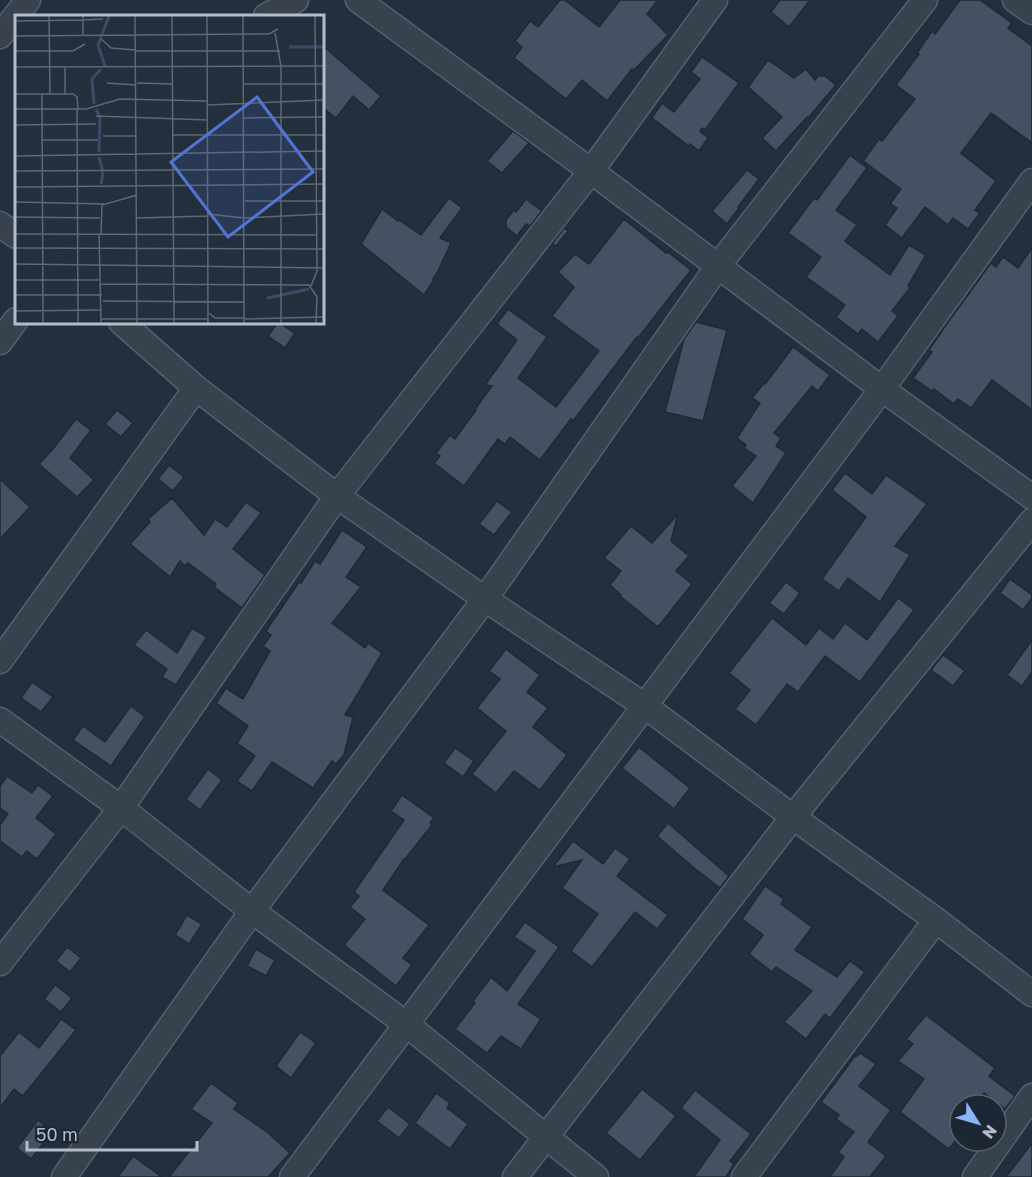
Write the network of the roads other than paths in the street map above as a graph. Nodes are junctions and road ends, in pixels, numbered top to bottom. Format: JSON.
{"nodes":[{"id":1,"x":28,"y":0,"type":"edge"},
{"id":2,"x":296,"y":0,"type":"edge"},
{"id":3,"x":358,"y":0,"type":"edge"},
{"id":4,"x":716,"y":0,"type":"edge"},
{"id":5,"x":925,"y":0,"type":"edge"},
{"id":6,"x":1015,"y":0,"type":"edge"},
{"id":7,"x":1032,"y":12,"type":"edge"},
{"id":8,"x":16,"y":15,"type":"edge"},
{"id":9,"x":268,"y":15,"type":"edge"},
{"id":10,"x":15,"y":17,"type":"edge"},
{"id":11,"x":0,"y":36,"type":"edge"},
{"id":12,"x":591,"y":171,"type":"junction"},
{"id":13,"x":1032,"y":181,"type":"edge"},
{"id":14,"x":0,"y":224,"type":"edge"},
{"id":15,"x":15,"y":235,"type":"edge"},
{"id":16,"x":718,"y":266,"type":"junction"},
{"id":17,"x":15,"y":321,"type":"edge"},
{"id":18,"x":123,"y":324,"type":"edge"},
{"id":19,"x":0,"y":342,"type":"edge"},
{"id":20,"x":196,"y":388,"type":"junction"},
{"id":21,"x":882,"y":390,"type":"junction"},
{"id":22,"x":337,"y":496,"type":"junction"},
{"id":23,"x":1032,"y":497,"type":"edge"},
{"id":24,"x":1032,"y":520,"type":"edge"},
{"id":25,"x":485,"y":599,"type":"junction"},
{"id":26,"x":0,"y":661,"type":"edge"},
{"id":27,"x":645,"y":706,"type":"junction"},
{"id":28,"x":0,"y":720,"type":"edge"},
{"id":29,"x":121,"y":808,"type":"junction"},
{"id":30,"x":793,"y":817,"type":"junction"},
{"id":31,"x":252,"y":911,"type":"junction"},
{"id":32,"x":936,"y":920,"type":"junction"},
{"id":33,"x":0,"y":963,"type":"edge"},
{"id":34,"x":1032,"y":994,"type":"edge"},
{"id":35,"x":406,"y":1024,"type":"junction"},
{"id":36,"x":1032,"y":1096,"type":"edge"},
{"id":37,"x":546,"y":1138,"type":"junction"},
{"id":38,"x":64,"y":1177,"type":"edge"},
{"id":39,"x":292,"y":1177,"type":"edge"},
{"id":40,"x":515,"y":1177,"type":"edge"},
{"id":41,"x":596,"y":1177,"type":"edge"},
{"id":42,"x":744,"y":1177,"type":"edge"},
{"id":43,"x":975,"y":1177,"type":"edge"}],
"edges":[{"from":1,"to":8,"type":"street"},
{"from":2,"to":9,"type":"street"},
{"from":3,"to":12,"type":"street"},
{"from":4,"to":12,"type":"street"},
{"from":5,"to":16,"type":"street"},
{"from":6,"to":7,"type":"street"},
{"from":10,"to":11,"type":"street"},
{"from":12,"to":16,"type":"street"},
{"from":12,"to":22,"type":"street"},
{"from":13,"to":21,"type":"street"},
{"from":14,"to":15,"type":"street"},
{"from":16,"to":21,"type":"street"},
{"from":16,"to":25,"type":"street"},
{"from":17,"to":19,"type":"street"},
{"from":18,"to":20,"type":"street"},
{"from":20,"to":22,"type":"street"},
{"from":20,"to":26,"type":"street"},
{"from":21,"to":23,"type":"street"},
{"from":21,"to":27,"type":"street"},
{"from":22,"to":25,"type":"street"},
{"from":22,"to":29,"type":"street"},
{"from":24,"to":30,"type":"street"},
{"from":25,"to":27,"type":"street"},
{"from":25,"to":31,"type":"street"},
{"from":27,"to":30,"type":"street"},
{"from":27,"to":35,"type":"street"},
{"from":28,"to":29,"type":"street"},
{"from":29,"to":31,"type":"street"},
{"from":29,"to":33,"type":"street"},
{"from":30,"to":32,"type":"street"},
{"from":30,"to":37,"type":"street"},
{"from":31,"to":35,"type":"street"},
{"from":31,"to":38,"type":"street"},
{"from":32,"to":34,"type":"street"},
{"from":32,"to":42,"type":"street"},
{"from":35,"to":37,"type":"street"},
{"from":35,"to":39,"type":"street"},
{"from":36,"to":43,"type":"street"},
{"from":37,"to":40,"type":"street"},
{"from":37,"to":41,"type":"street"}]}
